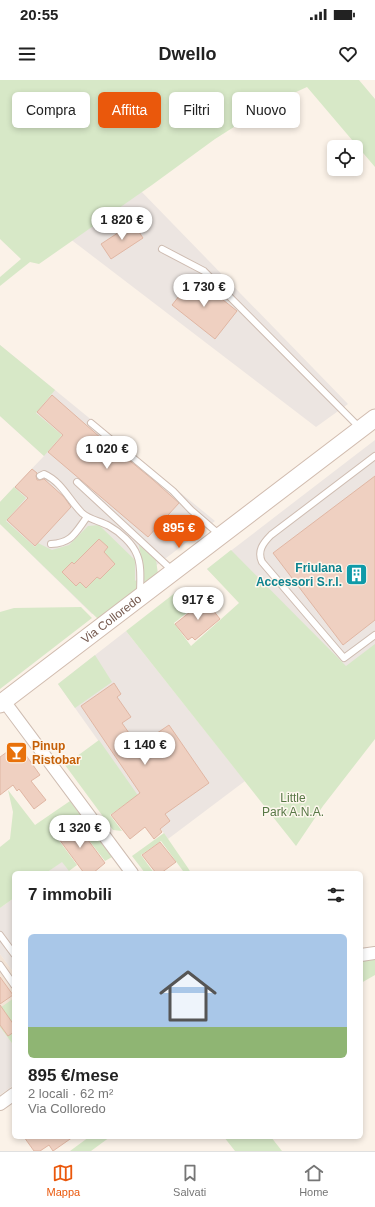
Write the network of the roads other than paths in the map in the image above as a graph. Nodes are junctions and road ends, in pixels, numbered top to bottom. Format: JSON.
{"nodes":[{"id":1,"x":162,"y":249,"type":"dead end"},
{"id":2,"x":375,"y":418,"type":"edge"},
{"id":3,"x":91,"y":424,"type":"dead end"},
{"id":4,"x":361,"y":429,"type":"junction"},
{"id":5,"x":375,"y":456,"type":"edge"},
{"id":6,"x":40,"y":476,"type":"dead end"},
{"id":7,"x":77,"y":482,"type":"dead end"},
{"id":8,"x":87,"y":517,"type":"junction"},
{"id":9,"x":221,"y":535,"type":"junction"},
{"id":10,"x":51,"y":544,"type":"dead end"},
{"id":11,"x":174,"y":571,"type":"junction"},
{"id":12,"x":140,"y":597,"type":"junction"},
{"id":13,"x":375,"y":635,"type":"edge"},
{"id":14,"x":2,"y":702,"type":"edge"},
{"id":15,"x":130,"y":871,"type":"edge"},
{"id":16,"x":0,"y":935,"type":"edge"},
{"id":17,"x":12,"y":951,"type":"edge"},
{"id":18,"x":375,"y":953,"type":"edge"},
{"id":19,"x":363,"y":955,"type":"edge"},
{"id":20,"x":0,"y":965,"type":"edge"},
{"id":21,"x":12,"y":982,"type":"edge"},
{"id":22,"x":12,"y":1095,"type":"edge"},
{"id":23,"x":0,"y":1104,"type":"edge"}],
"edges":[{"from":1,"to":4,"type":"lane"},
{"from":2,"to":4,"type":"main road","name":"Via Colloredo"},
{"from":3,"to":9,"type":"lane"},
{"from":4,"to":9,"type":"main road","name":"Via Colloredo"},
{"from":5,"to":13,"type":"lane"},
{"from":6,"to":8,"type":"lane"},
{"from":7,"to":11,"type":"lane"},
{"from":8,"to":10,"type":"lane"},
{"from":8,"to":12,"type":"lane"},
{"from":9,"to":11,"type":"main road","name":"Via Colloredo"},
{"from":11,"to":12,"type":"main road","name":"Via Colloredo"},
{"from":12,"to":14,"type":"main road","name":"Via Colloredo"},
{"from":14,"to":15,"type":"street"},
{"from":16,"to":17,"type":"lane"},
{"from":18,"to":19,"type":"street"},
{"from":20,"to":21,"type":"lane"},
{"from":22,"to":23,"type":"street"}]}
